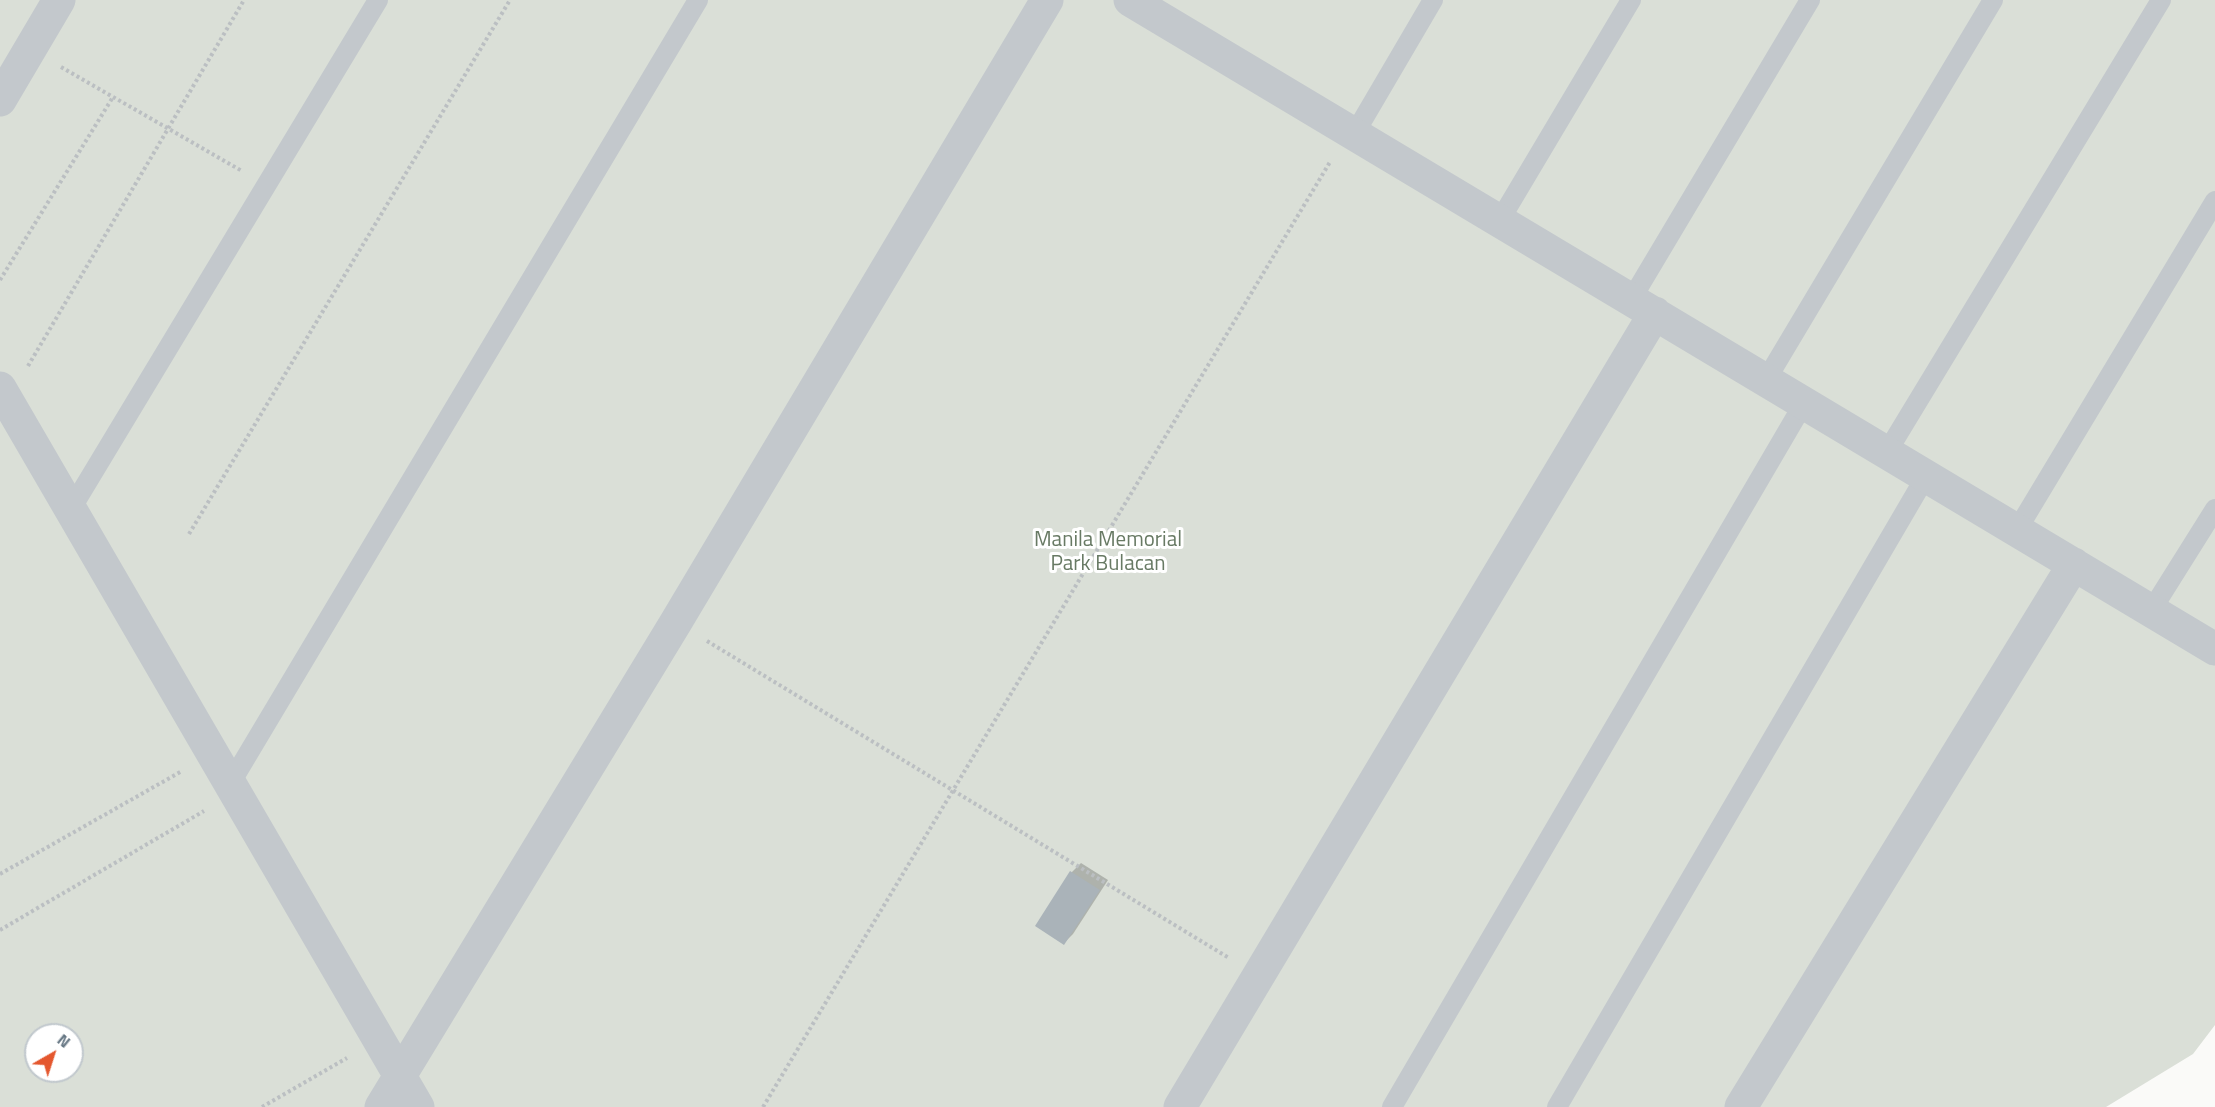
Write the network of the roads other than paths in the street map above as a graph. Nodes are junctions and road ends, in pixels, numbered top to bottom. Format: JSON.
{"nodes":[{"id":1,"x":58,"y":0,"type":"edge"},
{"id":2,"x":378,"y":0,"type":"edge"},
{"id":3,"x":698,"y":0,"type":"edge"},
{"id":4,"x":1047,"y":0,"type":"edge"},
{"id":5,"x":1130,"y":0,"type":"edge"},
{"id":6,"x":1433,"y":0,"type":"edge"},
{"id":7,"x":1631,"y":0,"type":"edge"},
{"id":8,"x":1810,"y":0,"type":"edge"},
{"id":9,"x":1993,"y":0,"type":"edge"},
{"id":10,"x":2161,"y":0,"type":"edge"},
{"id":11,"x":0,"y":100,"type":"edge"},
{"id":12,"x":1352,"y":132,"type":"junction"},
{"id":13,"x":2215,"y":201,"type":"edge"},
{"id":14,"x":1500,"y":220,"type":"junction"},
{"id":15,"x":1643,"y":306,"type":"junction"},
{"id":16,"x":1766,"y":380,"type":"junction"},
{"id":17,"x":4,"y":394,"type":"edge"},
{"id":18,"x":1804,"y":403,"type":"junction"},
{"id":19,"x":1887,"y":452,"type":"junction"},
{"id":20,"x":1926,"y":476,"type":"junction"},
{"id":21,"x":70,"y":509,"type":"junction"},
{"id":22,"x":2215,"y":509,"type":"edge"},
{"id":23,"x":2016,"y":530,"type":"junction"},
{"id":24,"x":2074,"y":564,"type":"junction"},
{"id":25,"x":2151,"y":611,"type":"junction"},
{"id":26,"x":2215,"y":649,"type":"edge"},
{"id":27,"x":232,"y":789,"type":"junction"},
{"id":28,"x":400,"y":1077,"type":"junction"},
{"id":29,"x":381,"y":1107,"type":"edge"},
{"id":30,"x":418,"y":1107,"type":"edge"},
{"id":31,"x":1180,"y":1107,"type":"edge"},
{"id":32,"x":1392,"y":1107,"type":"edge"},
{"id":33,"x":1557,"y":1107,"type":"edge"},
{"id":34,"x":1741,"y":1107,"type":"edge"}],
"edges":[{"from":1,"to":11,"type":"street"},
{"from":2,"to":21,"type":"lane"},
{"from":3,"to":27,"type":"lane"},
{"from":4,"to":28,"type":"street"},
{"from":5,"to":12,"type":"street"},
{"from":6,"to":12,"type":"lane"},
{"from":7,"to":14,"type":"lane"},
{"from":8,"to":15,"type":"lane"},
{"from":9,"to":16,"type":"lane"},
{"from":10,"to":19,"type":"lane"},
{"from":12,"to":14,"type":"street"},
{"from":13,"to":23,"type":"lane"},
{"from":14,"to":15,"type":"street"},
{"from":15,"to":16,"type":"street"},
{"from":15,"to":31,"type":"street"},
{"from":16,"to":18,"type":"street"},
{"from":17,"to":21,"type":"street"},
{"from":18,"to":19,"type":"street"},
{"from":18,"to":32,"type":"lane"},
{"from":19,"to":20,"type":"street"},
{"from":20,"to":23,"type":"street"},
{"from":20,"to":33,"type":"lane"},
{"from":21,"to":27,"type":"street"},
{"from":22,"to":25,"type":"lane"},
{"from":23,"to":24,"type":"street"},
{"from":24,"to":25,"type":"street"},
{"from":24,"to":34,"type":"street"},
{"from":25,"to":26,"type":"street"},
{"from":27,"to":28,"type":"street"},
{"from":28,"to":29,"type":"street"},
{"from":28,"to":30,"type":"street"}]}
